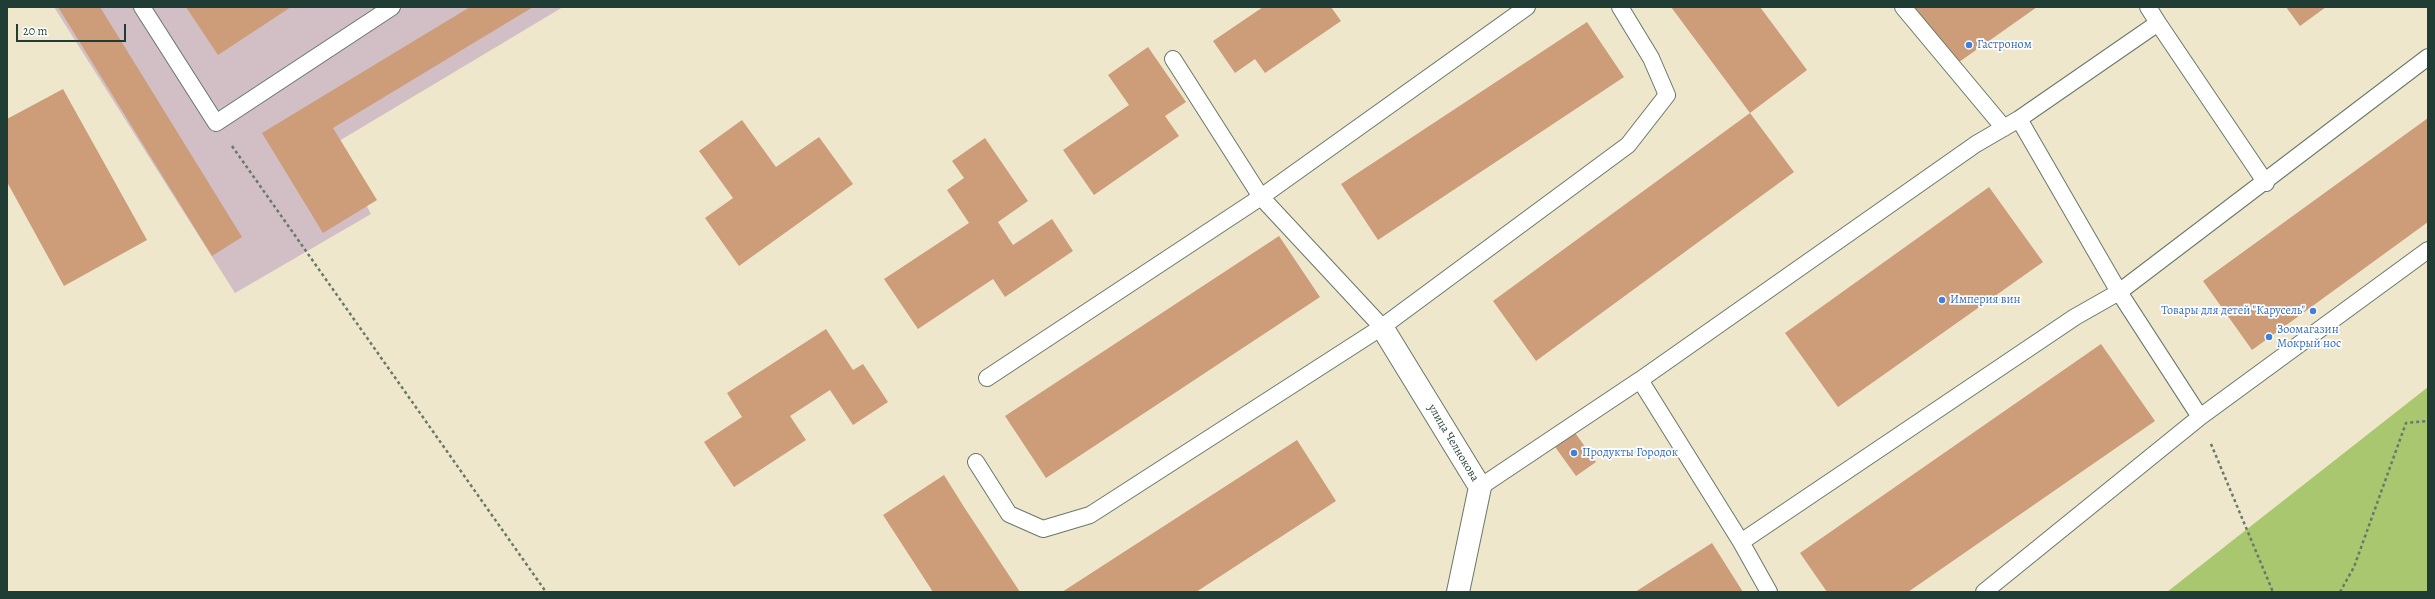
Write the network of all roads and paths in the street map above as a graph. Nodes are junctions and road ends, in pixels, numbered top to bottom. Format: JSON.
{"nodes":[{"id":1,"x":142,"y":7,"type":"edge"},
{"id":2,"x":392,"y":7,"type":"edge"},
{"id":3,"x":1527,"y":7,"type":"edge"},
{"id":4,"x":1620,"y":7,"type":"edge"},
{"id":5,"x":1902,"y":7,"type":"edge"},
{"id":6,"x":2148,"y":7,"type":"edge"},
{"id":7,"x":2158,"y":23,"type":"junction"},
{"id":8,"x":2428,"y":57,"type":"edge"},
{"id":9,"x":1173,"y":60,"type":"dead end"},
{"id":10,"x":2020,"y":119,"type":"junction"},
{"id":11,"x":216,"y":123,"type":"junction"},
{"id":12,"x":2004,"y":128,"type":"junction"},
{"id":13,"x":2266,"y":183,"type":"junction"},
{"id":14,"x":1261,"y":197,"type":"junction"},
{"id":15,"x":2428,"y":250,"type":"edge"},
{"id":16,"x":2119,"y":292,"type":"junction"},
{"id":17,"x":1382,"y":327,"type":"junction"},
{"id":18,"x":987,"y":378,"type":"dead end"},
{"id":19,"x":1640,"y":380,"type":"junction"},
{"id":20,"x":2200,"y":417,"type":"junction"},
{"id":21,"x":2428,"y":421,"type":"edge"},
{"id":22,"x":976,"y":462,"type":"dead end"},
{"id":23,"x":1480,"y":487,"type":"junction"},
{"id":24,"x":1741,"y":542,"type":"junction"},
{"id":25,"x":546,"y":592,"type":"edge"},
{"id":26,"x":1458,"y":592,"type":"edge"},
{"id":27,"x":1769,"y":592,"type":"edge"},
{"id":28,"x":1984,"y":592,"type":"edge"},
{"id":29,"x":2273,"y":592,"type":"edge"},
{"id":30,"x":2340,"y":592,"type":"edge"}],
"edges":[{"from":1,"to":11,"type":"lane"},
{"from":2,"to":11,"type":"lane"},
{"from":3,"to":14,"type":"lane"},
{"from":4,"to":17,"type":"lane"},
{"from":5,"to":12,"type":"lane"},
{"from":6,"to":7,"type":"lane"},
{"from":7,"to":10,"type":"lane"},
{"from":7,"to":13,"type":"lane"},
{"from":8,"to":13,"type":"lane"},
{"from":9,"to":14,"type":"lane"},
{"from":10,"to":12,"type":"lane"},
{"from":10,"to":16,"type":"lane"},
{"from":11,"to":25,"type":"path"},
{"from":12,"to":19,"type":"lane"},
{"from":13,"to":16,"type":"lane"},
{"from":14,"to":17,"type":"lane"},
{"from":14,"to":18,"type":"lane"},
{"from":15,"to":20,"type":"lane"},
{"from":16,"to":20,"type":"lane"},
{"from":16,"to":24,"type":"lane"},
{"from":17,"to":22,"type":"lane"},
{"from":17,"to":23,"type":"street","name":"улица Челнокова"},
{"from":19,"to":23,"type":"lane"},
{"from":19,"to":24,"type":"lane"},
{"from":20,"to":28,"type":"lane"},
{"from":20,"to":29,"type":"path"},
{"from":21,"to":30,"type":"path"},
{"from":23,"to":26,"type":"street","name":"улица Челнокова"},
{"from":24,"to":27,"type":"lane"}]}
